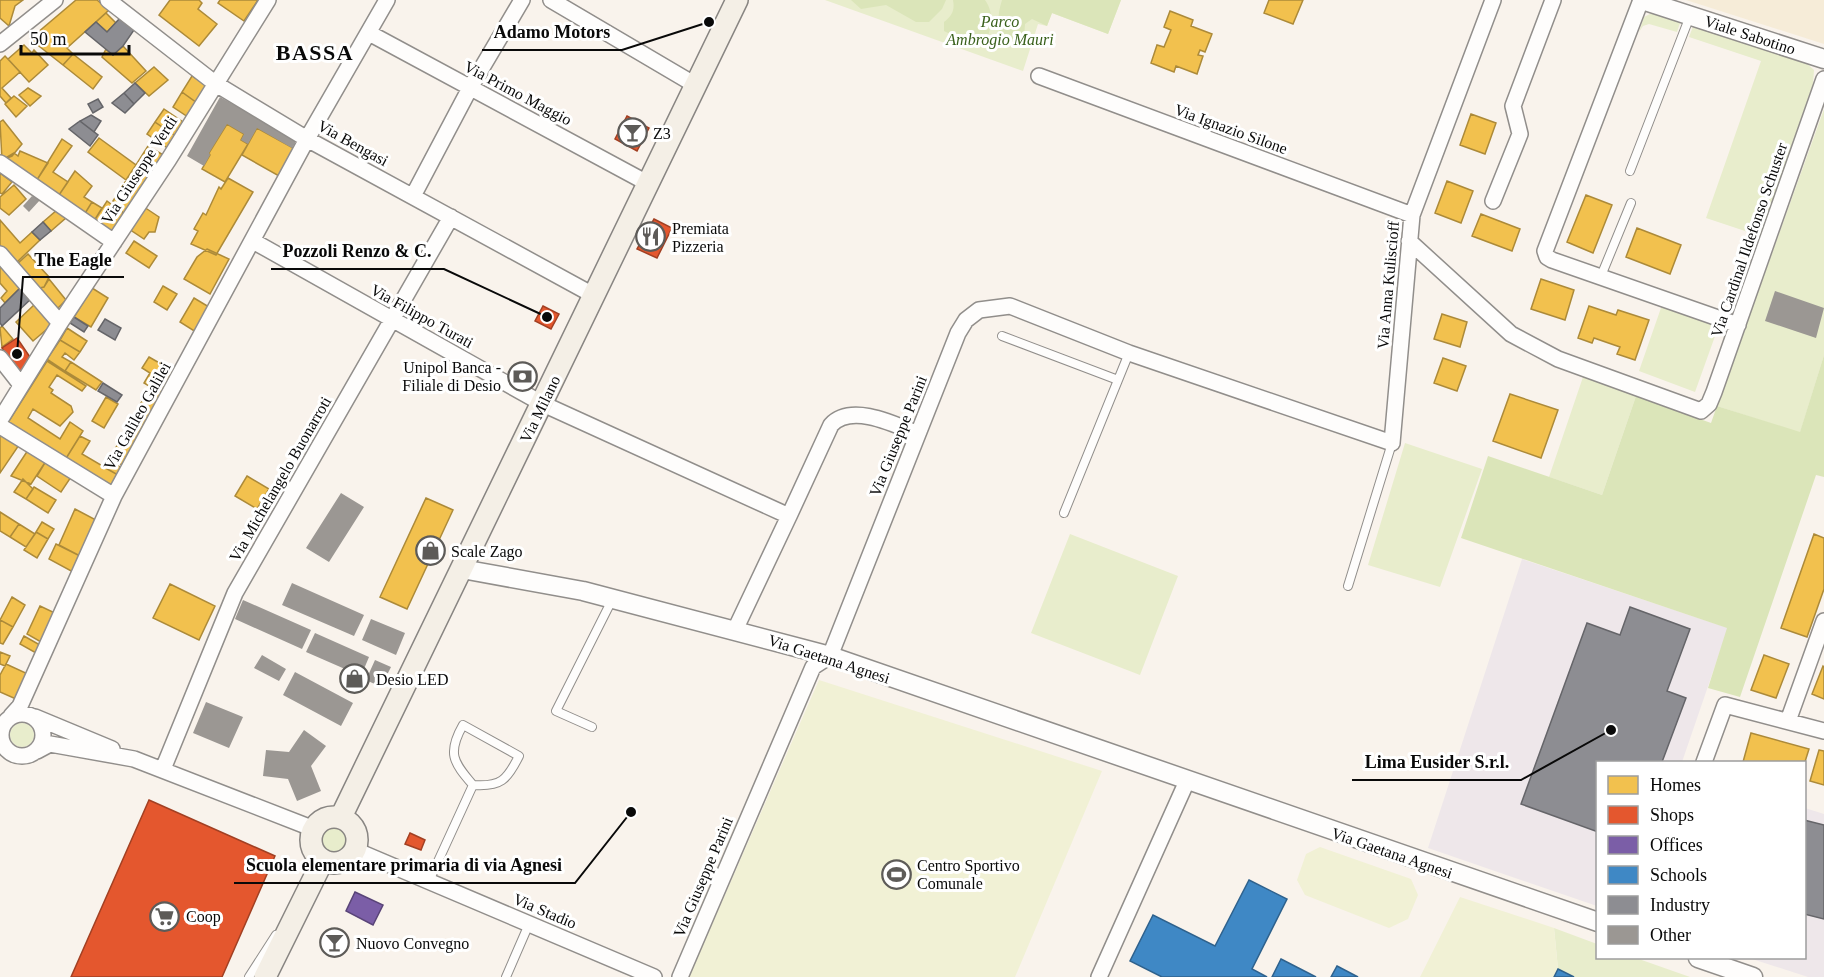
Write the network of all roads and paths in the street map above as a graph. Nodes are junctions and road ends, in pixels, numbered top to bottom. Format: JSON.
{"nodes":[{"id":1,"x":55,"y":0,"type":"edge"},
{"id":2,"x":108,"y":0,"type":"edge"},
{"id":3,"x":268,"y":0,"type":"edge"},
{"id":4,"x":387,"y":0,"type":"edge"},
{"id":5,"x":522,"y":0,"type":"edge"},
{"id":6,"x":552,"y":0,"type":"edge"},
{"id":7,"x":737,"y":0,"type":"edge"},
{"id":8,"x":1493,"y":0,"type":"edge"},
{"id":9,"x":1552,"y":0,"type":"edge"},
{"id":10,"x":1642,"y":0,"type":"edge"},
{"id":11,"x":1690,"y":15,"type":"junction"},
{"id":12,"x":369,"y":33,"type":"junction"},
{"id":13,"x":0,"y":44,"type":"edge"},
{"id":14,"x":1824,"y":59,"type":"edge"},
{"id":15,"x":1039,"y":76,"type":"dead end"},
{"id":16,"x":1824,"y":79,"type":"edge"},
{"id":17,"x":216,"y":84,"type":"junction"},
{"id":18,"x":697,"y":86,"type":"junction"},
{"id":19,"x":470,"y":88,"type":"junction"},
{"id":20,"x":307,"y":139,"type":"junction"},
{"id":21,"x":0,"y":163,"type":"edge"},
{"id":22,"x":1630,"y":171,"type":"dead end"},
{"id":23,"x":649,"y":184,"type":"junction"},
{"id":24,"x":413,"y":196,"type":"junction"},
{"id":25,"x":1493,"y":201,"type":"dead end"},
{"id":26,"x":1631,"y":203,"type":"dead end"},
{"id":27,"x":1412,"y":215,"type":"junction"},
{"id":28,"x":451,"y":217,"type":"junction"},
{"id":29,"x":253,"y":241,"type":"junction"},
{"id":30,"x":1408,"y":241,"type":"junction"},
{"id":31,"x":114,"y":242,"type":"junction"},
{"id":32,"x":0,"y":254,"type":"edge"},
{"id":33,"x":1601,"y":276,"type":"junction"},
{"id":34,"x":595,"y":296,"type":"junction"},
{"id":35,"x":392,"y":319,"type":"junction"},
{"id":36,"x":60,"y":323,"type":"junction"},
{"id":37,"x":1738,"y":325,"type":"junction"},
{"id":38,"x":1002,"y":336,"type":"dead end"},
{"id":39,"x":1129,"y":353,"type":"junction"},
{"id":40,"x":0,"y":358,"type":"edge"},
{"id":41,"x":1118,"y":380,"type":"junction"},
{"id":42,"x":21,"y":385,"type":"junction"},
{"id":43,"x":543,"y":404,"type":"junction"},
{"id":44,"x":0,"y":420,"type":"edge"},
{"id":45,"x":0,"y":426,"type":"edge"},
{"id":46,"x":918,"y":434,"type":"junction"},
{"id":47,"x":1392,"y":443,"type":"junction"},
{"id":48,"x":114,"y":496,"type":"junction"},
{"id":49,"x":1064,"y":513,"type":"dead end"},
{"id":50,"x":789,"y":516,"type":"junction"},
{"id":51,"x":462,"y":569,"type":"junction"},
{"id":52,"x":1348,"y":586,"type":"dead end"},
{"id":53,"x":613,"y":598,"type":"junction"},
{"id":54,"x":1824,"y":621,"type":"edge"},
{"id":55,"x":735,"y":630,"type":"junction"},
{"id":56,"x":830,"y":656,"type":"junction"},
{"id":57,"x":32,"y":716,"type":"junction"},
{"id":58,"x":4,"y":721,"type":"edge"},
{"id":59,"x":1788,"y":721,"type":"junction"},
{"id":60,"x":592,"y":727,"type":"dead end"},
{"id":61,"x":1824,"y":731,"type":"edge"},
{"id":62,"x":37,"y":751,"type":"junction"},
{"id":63,"x":134,"y":759,"type":"junction"},
{"id":64,"x":1704,"y":761,"type":"edge"},
{"id":65,"x":163,"y":769,"type":"junction"},
{"id":66,"x":1187,"y":781,"type":"junction"},
{"id":67,"x":473,"y":784,"type":"junction"},
{"id":68,"x":341,"y":817,"type":"junction"},
{"id":69,"x":314,"y":829,"type":"junction"},
{"id":70,"x":355,"y":850,"type":"junction"},
{"id":71,"x":323,"y":860,"type":"junction"},
{"id":72,"x":429,"y":881,"type":"junction"},
{"id":73,"x":301,"y":904,"type":"junction"},
{"id":74,"x":1596,"y":921,"type":"edge"},
{"id":75,"x":529,"y":924,"type":"junction"},
{"id":76,"x":1704,"y":959,"type":"edge"},
{"id":77,"x":249,"y":977,"type":"edge"},
{"id":78,"x":265,"y":977,"type":"edge"},
{"id":79,"x":506,"y":977,"type":"edge"},
{"id":80,"x":654,"y":977,"type":"edge"},
{"id":81,"x":680,"y":977,"type":"edge"},
{"id":82,"x":1099,"y":977,"type":"edge"},
{"id":83,"x":1754,"y":977,"type":"edge"}],
"edges":[{"from":1,"to":13,"type":"street"},
{"from":2,"to":17,"type":"street","name":"Via Bengasi"},
{"from":3,"to":17,"type":"street","name":"Via Giuseppe Verdi"},
{"from":4,"to":12,"type":"street","name":"Via Galileo Galilei"},
{"from":5,"to":19,"type":"street"},
{"from":6,"to":18,"type":"street"},
{"from":7,"to":18,"type":"main road","name":"Via Milano"},
{"from":8,"to":27,"type":"street","name":"Via Anna Kuliscioff"},
{"from":9,"to":25,"type":"street"},
{"from":10,"to":11,"type":"street","name":"Viale Sabotino"},
{"from":10,"to":33,"type":"street"},
{"from":11,"to":14,"type":"street","name":"Viale Sabotino"},
{"from":11,"to":22,"type":"lane"},
{"from":12,"to":19,"type":"street","name":"Via Primo Maggio"},
{"from":12,"to":20,"type":"street","name":"Via Galileo Galilei"},
{"from":15,"to":27,"type":"street","name":"Via Ignazio Silone"},
{"from":16,"to":37,"type":"street","name":"Via Cardinal Ildefonso Schuster"},
{"from":17,"to":20,"type":"street","name":"Via Bengasi"},
{"from":17,"to":31,"type":"street","name":"Via Giuseppe Verdi"},
{"from":18,"to":23,"type":"main road","name":"Via Milano"},
{"from":19,"to":23,"type":"street","name":"Via Primo Maggio"},
{"from":19,"to":24,"type":"street"},
{"from":20,"to":24,"type":"street","name":"Via Bengasi"},
{"from":20,"to":29,"type":"street","name":"Via Galileo Galilei"},
{"from":21,"to":31,"type":"street"},
{"from":23,"to":34,"type":"main road","name":"Via Milano"},
{"from":24,"to":28,"type":"street","name":"Via Bengasi"},
{"from":26,"to":33,"type":"lane"},
{"from":27,"to":30,"type":"street","name":"Via Anna Kuliscioff"},
{"from":28,"to":34,"type":"street","name":"Via Bengasi"},
{"from":28,"to":35,"type":"street","name":"Via Michelangelo Buonarroti"},
{"from":29,"to":35,"type":"street","name":"Via Filippo Turati"},
{"from":29,"to":48,"type":"street","name":"Via Galileo Galilei"},
{"from":30,"to":37,"type":"street","name":"Via Cardinal Ildefonso Schuster"},
{"from":30,"to":47,"type":"street","name":"Via Anna Kuliscioff"},
{"from":31,"to":36,"type":"street","name":"Via Giuseppe Verdi"},
{"from":32,"to":36,"type":"street"},
{"from":33,"to":37,"type":"street"},
{"from":34,"to":43,"type":"main road","name":"Via Milano"},
{"from":35,"to":43,"type":"street","name":"Via Filippo Turati"},
{"from":35,"to":65,"type":"street","name":"Via Michelangelo Buonarroti"},
{"from":36,"to":42,"type":"street","name":"Via Giuseppe Verdi"},
{"from":38,"to":41,"type":"lane"},
{"from":39,"to":41,"type":"lane"},
{"from":39,"to":46,"type":"street","name":"Via Giuseppe Parini"},
{"from":39,"to":47,"type":"street","name":"Via Giuseppe Parini"},
{"from":40,"to":42,"type":"street"},
{"from":41,"to":49,"type":"lane"},
{"from":42,"to":44,"type":"street","name":"Via Giuseppe Verdi"},
{"from":43,"to":50,"type":"street","name":"Via Filippo Turati"},
{"from":43,"to":51,"type":"main road","name":"Via Milano"},
{"from":45,"to":48,"type":"street"},
{"from":46,"to":50,"type":"street"},
{"from":46,"to":56,"type":"street","name":"Via Giuseppe Parini"},
{"from":47,"to":52,"type":"lane"},
{"from":48,"to":58,"type":"street","name":"Via Galileo Galilei"},
{"from":50,"to":55,"type":"street"},
{"from":51,"to":53,"type":"street","name":"Via Gaetana Agnesi"},
{"from":51,"to":68,"type":"main road","name":"Via Milano"},
{"from":53,"to":55,"type":"street","name":"Via Gaetana Agnesi"},
{"from":53,"to":60,"type":"lane"},
{"from":54,"to":59,"type":"street"},
{"from":55,"to":56,"type":"street","name":"Via Gaetana Agnesi"},
{"from":56,"to":66,"type":"street","name":"Via Gaetana Agnesi"},
{"from":56,"to":81,"type":"street","name":"Via Giuseppe Parini"},
{"from":57,"to":58,"type":"street"},
{"from":57,"to":62,"type":"street"},
{"from":57,"to":63,"type":"street"},
{"from":58,"to":62,"type":"street"},
{"from":59,"to":61,"type":"street"},
{"from":59,"to":64,"type":"street"},
{"from":62,"to":63,"type":"street"},
{"from":63,"to":65,"type":"street"},
{"from":65,"to":69,"type":"street"},
{"from":66,"to":74,"type":"street","name":"Via Gaetana Agnesi"},
{"from":66,"to":82,"type":"street"},
{"from":67,"to":67,"type":"lane"},
{"from":67,"to":72,"type":"lane"},
{"from":68,"to":69,"type":"main road"},
{"from":68,"to":70,"type":"main road"},
{"from":69,"to":71,"type":"main road"},
{"from":70,"to":71,"type":"main road"},
{"from":70,"to":72,"type":"street","name":"Via Stadio"},
{"from":71,"to":73,"type":"main road"},
{"from":72,"to":75,"type":"street","name":"Via Stadio"},
{"from":73,"to":77,"type":"lane"},
{"from":73,"to":78,"type":"main road"},
{"from":75,"to":79,"type":"lane"},
{"from":75,"to":80,"type":"street","name":"Via Stadio"},
{"from":76,"to":83,"type":"street"}]}
